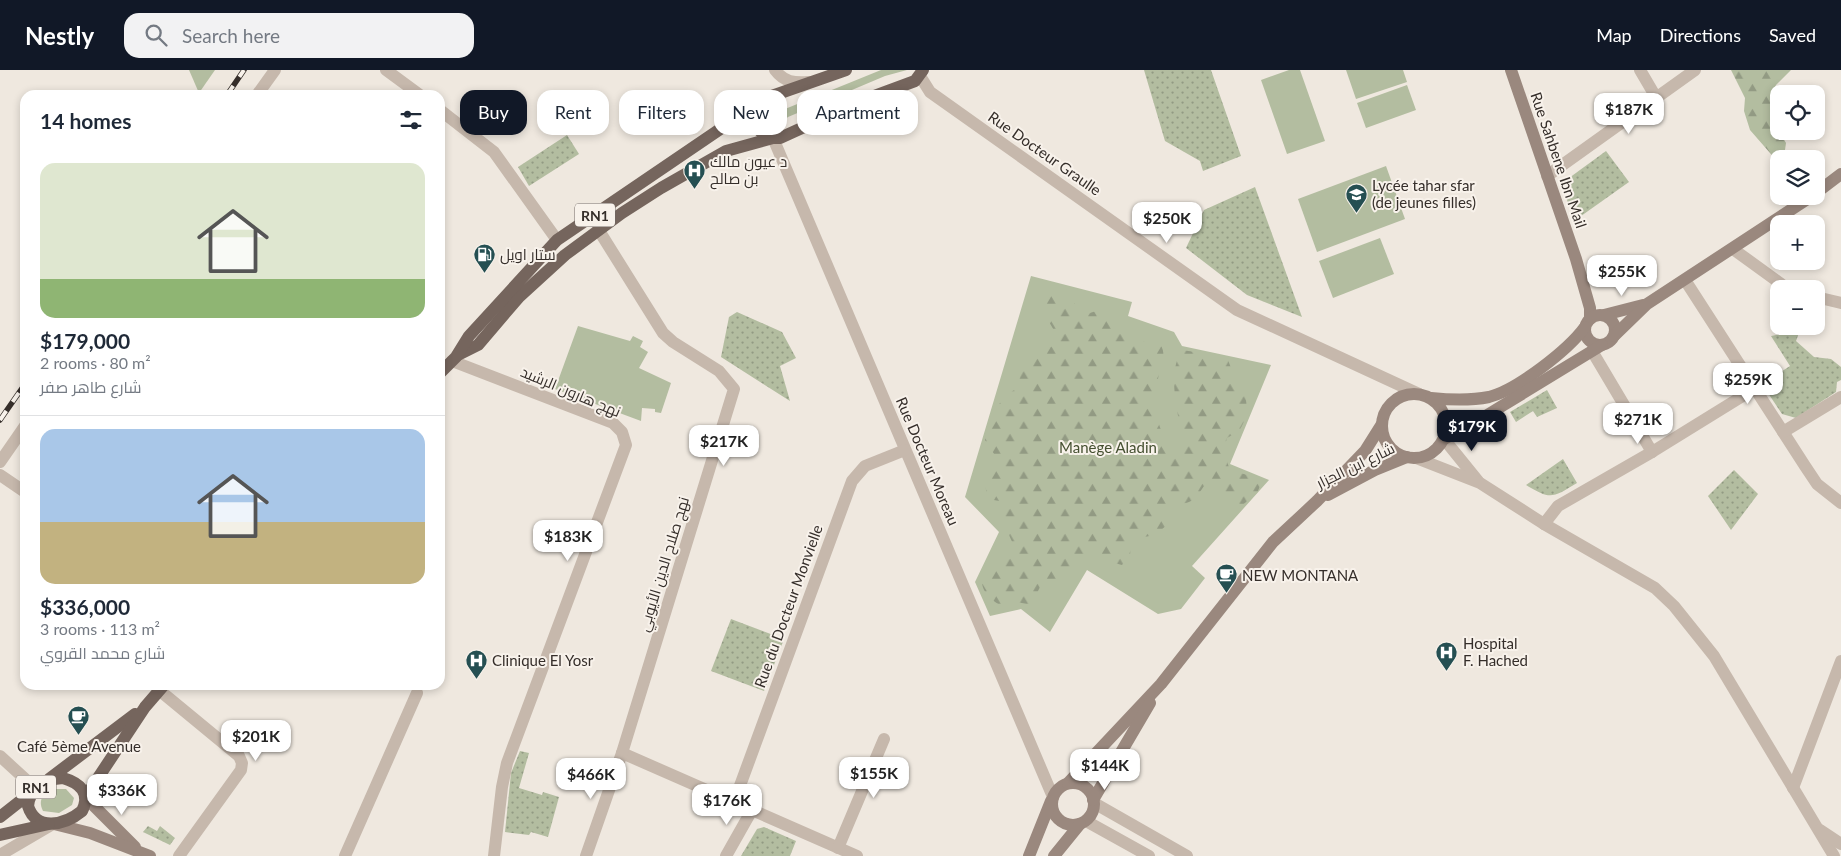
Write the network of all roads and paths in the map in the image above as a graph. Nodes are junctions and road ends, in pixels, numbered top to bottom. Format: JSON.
{"nodes":[{"id":1,"x":275,"y":70,"type":"edge"},
{"id":2,"x":386,"y":70,"type":"edge"},
{"id":3,"x":775,"y":70,"type":"edge"},
{"id":4,"x":846,"y":70,"type":"edge"},
{"id":5,"x":1511,"y":70,"type":"edge"},
{"id":6,"x":1640,"y":70,"type":"edge"},
{"id":7,"x":1694,"y":70,"type":"edge"},
{"id":8,"x":925,"y":72,"type":"edge"},
{"id":9,"x":818,"y":81,"type":"junction"},
{"id":10,"x":261,"y":90,"type":"edge"},
{"id":11,"x":413,"y":90,"type":"edge"},
{"id":12,"x":787,"y":91,"type":"edge"},
{"id":13,"x":1657,"y":98,"type":"junction"},
{"id":14,"x":445,"y":114,"type":"edge"},
{"id":15,"x":714,"y":135,"type":"edge"},
{"id":16,"x":766,"y":135,"type":"edge"},
{"id":17,"x":773,"y":138,"type":"junction"},
{"id":18,"x":1841,"y":174,"type":"edge"},
{"id":19,"x":1547,"y":176,"type":"junction"},
{"id":20,"x":1825,"y":186,"type":"edge"},
{"id":21,"x":1799,"y":205,"type":"edge"},
{"id":22,"x":598,"y":229,"type":"junction"},
{"id":23,"x":557,"y":240,"type":"junction"},
{"id":24,"x":1734,"y":249,"type":"junction"},
{"id":25,"x":1685,"y":280,"type":"junction"},
{"id":26,"x":1776,"y":280,"type":"edge"},
{"id":27,"x":1825,"y":300,"type":"edge"},
{"id":28,"x":1841,"y":303,"type":"edge"},
{"id":29,"x":1647,"y":304,"type":"junction"},
{"id":30,"x":1604,"y":315,"type":"junction"},
{"id":31,"x":1587,"y":323,"type":"junction"},
{"id":32,"x":1614,"y":336,"type":"junction"},
{"id":33,"x":1597,"y":348,"type":"junction"},
{"id":34,"x":454,"y":359,"type":"junction"},
{"id":35,"x":445,"y":368,"type":"edge"},
{"id":36,"x":1754,"y":389,"type":"junction"},
{"id":37,"x":1425,"y":396,"type":"junction"},
{"id":38,"x":1841,"y":397,"type":"edge"},
{"id":39,"x":1382,"y":424,"type":"junction"},
{"id":40,"x":1783,"y":432,"type":"junction"},
{"id":41,"x":20,"y":433,"type":"edge"},
{"id":42,"x":1444,"y":439,"type":"junction"},
{"id":43,"x":905,"y":450,"type":"junction"},
{"id":44,"x":1652,"y":452,"type":"junction"},
{"id":45,"x":1411,"y":457,"type":"junction"},
{"id":46,"x":0,"y":462,"type":"edge"},
{"id":47,"x":0,"y":474,"type":"edge"},
{"id":48,"x":1480,"y":483,"type":"junction"},
{"id":49,"x":20,"y":488,"type":"edge"},
{"id":50,"x":1317,"y":501,"type":"junction"},
{"id":51,"x":1841,"y":503,"type":"edge"},
{"id":52,"x":1544,"y":524,"type":"junction"},
{"id":53,"x":1841,"y":661,"type":"edge"},
{"id":54,"x":1161,"y":684,"type":"junction"},
{"id":55,"x":160,"y":690,"type":"edge"},
{"id":56,"x":164,"y":690,"type":"edge"},
{"id":57,"x":417,"y":693,"type":"dead end"},
{"id":58,"x":145,"y":707,"type":"junction"},
{"id":59,"x":884,"y":739,"type":"dead end"},
{"id":60,"x":622,"y":753,"type":"junction"},
{"id":61,"x":0,"y":756,"type":"edge"},
{"id":62,"x":47,"y":780,"type":"junction"},
{"id":63,"x":1068,"y":783,"type":"junction"},
{"id":64,"x":1793,"y":788,"type":"junction"},
{"id":65,"x":34,"y":789,"type":"junction"},
{"id":66,"x":86,"y":797,"type":"junction"},
{"id":67,"x":1052,"y":799,"type":"junction"},
{"id":68,"x":1094,"y":801,"type":"junction"},
{"id":69,"x":734,"y":802,"type":"junction"},
{"id":70,"x":752,"y":810,"type":"junction"},
{"id":71,"x":0,"y":817,"type":"edge"},
{"id":72,"x":1083,"y":822,"type":"junction"},
{"id":73,"x":52,"y":824,"type":"junction"},
{"id":74,"x":1817,"y":828,"type":"junction"},
{"id":75,"x":0,"y":836,"type":"edge"},
{"id":76,"x":1841,"y":844,"type":"edge"},
{"id":77,"x":838,"y":848,"type":"junction"},
{"id":78,"x":145,"y":854,"type":"edge"},
{"id":79,"x":0,"y":855,"type":"edge"},
{"id":80,"x":853,"y":855,"type":"edge"},
{"id":81,"x":179,"y":856,"type":"edge"},
{"id":82,"x":345,"y":856,"type":"edge"},
{"id":83,"x":494,"y":856,"type":"edge"},
{"id":84,"x":586,"y":856,"type":"edge"},
{"id":85,"x":726,"y":856,"type":"edge"},
{"id":86,"x":1029,"y":856,"type":"edge"},
{"id":87,"x":1054,"y":856,"type":"edge"},
{"id":88,"x":1149,"y":856,"type":"edge"},
{"id":89,"x":1187,"y":856,"type":"edge"},
{"id":90,"x":1834,"y":856,"type":"edge"}],
"edges":[{"from":1,"to":10,"type":"street"},
{"from":2,"to":11,"type":"street"},
{"from":3,"to":9,"type":"street"},
{"from":4,"to":9,"type":"main road","number":"RN1"},
{"from":5,"to":19,"type":"main road","name":"Rue Sahbene Ibn Mail"},
{"from":6,"to":13,"type":"street"},
{"from":7,"to":13,"type":"street"},
{"from":8,"to":17,"type":"main road","number":"RN1"},
{"from":8,"to":37,"type":"street","name":"Rue Docteur Graulle"},
{"from":9,"to":12,"type":"main road","number":"RN1"},
{"from":13,"to":19,"type":"street"},
{"from":14,"to":23,"type":"street"},
{"from":15,"to":23,"type":"main road","number":"RN1"},
{"from":16,"to":17,"type":"main road"},
{"from":17,"to":22,"type":"main road","number":"RN1"},
{"from":17,"to":43,"type":"street","name":"Rue Docteur Moreau"},
{"from":18,"to":20,"type":"main road"},
{"from":19,"to":31,"type":"main road","name":"Rue Sahbene Ibn Mail"},
{"from":21,"to":24,"type":"main road"},
{"from":22,"to":34,"type":"main road","number":"RN1"},
{"from":22,"to":60,"type":"street","name":"نهج صلاح الدين الأيوبي"},
{"from":23,"to":34,"type":"main road","number":"RN1"},
{"from":24,"to":25,"type":"main road"},
{"from":24,"to":26,"type":"street"},
{"from":25,"to":29,"type":"main road"},
{"from":25,"to":36,"type":"street"},
{"from":27,"to":28,"type":"street"},
{"from":29,"to":30,"type":"main road"},
{"from":29,"to":32,"type":"main road"},
{"from":30,"to":31,"type":"main road"},
{"from":30,"to":32,"type":"main road"},
{"from":31,"to":33,"type":"main road"},
{"from":31,"to":37,"type":"main road"},
{"from":32,"to":33,"type":"main road"},
{"from":33,"to":42,"type":"main road"},
{"from":33,"to":44,"type":"street"},
{"from":34,"to":35,"type":"main road","number":"RN1"},
{"from":34,"to":83,"type":"street","name":"نهج هارون الرشيد"},
{"from":36,"to":40,"type":"street"},
{"from":36,"to":44,"type":"street"},
{"from":37,"to":39,"type":"main road"},
{"from":37,"to":42,"type":"main road"},
{"from":38,"to":40,"type":"street"},
{"from":39,"to":45,"type":"main road"},
{"from":39,"to":50,"type":"main road","name":"شارع ابن الجزار"},
{"from":40,"to":51,"type":"street"},
{"from":41,"to":46,"type":"street"},
{"from":42,"to":45,"type":"main road"},
{"from":42,"to":48,"type":"street"},
{"from":43,"to":67,"type":"street","name":"Rue Docteur Moreau"},
{"from":43,"to":69,"type":"street","name":"Rue du Docteur Monvielle"},
{"from":44,"to":52,"type":"street"},
{"from":45,"to":48,"type":"street"},
{"from":45,"to":50,"type":"main road","name":"شارع ابن الجزار"},
{"from":47,"to":49,"type":"street"},
{"from":48,"to":52,"type":"street"},
{"from":50,"to":54,"type":"main road","name":"شارع ابن الجزار"},
{"from":52,"to":64,"type":"street"},
{"from":53,"to":64,"type":"street"},
{"from":54,"to":63,"type":"main road","name":"شارع ابن الجزار"},
{"from":54,"to":68,"type":"main road","name":"شارع ابن الجزار"},
{"from":55,"to":58,"type":"main road","number":"RN1"},
{"from":56,"to":81,"type":"street"},
{"from":57,"to":82,"type":"street"},
{"from":58,"to":62,"type":"main road","number":"RN1"},
{"from":58,"to":66,"type":"main road","number":"RN1"},
{"from":59,"to":77,"type":"street"},
{"from":60,"to":69,"type":"street"},
{"from":60,"to":84,"type":"street"},
{"from":61,"to":65,"type":"street"},
{"from":62,"to":65,"type":"main road","number":"RN1"},
{"from":62,"to":66,"type":"main road","number":"RN1"},
{"from":63,"to":67,"type":"main road"},
{"from":63,"to":68,"type":"main road"},
{"from":64,"to":74,"type":"street"},
{"from":65,"to":71,"type":"main road","number":"RN1"},
{"from":65,"to":73,"type":"main road","number":"RN1"},
{"from":66,"to":73,"type":"main road","number":"RN1"},
{"from":66,"to":78,"type":"main road"},
{"from":67,"to":72,"type":"main road"},
{"from":67,"to":86,"type":"main road"},
{"from":68,"to":72,"type":"main road"},
{"from":68,"to":89,"type":"street"},
{"from":69,"to":70,"type":"street"},
{"from":70,"to":77,"type":"street"},
{"from":70,"to":85,"type":"street"},
{"from":72,"to":87,"type":"main road"},
{"from":72,"to":88,"type":"street"},
{"from":73,"to":75,"type":"main road","number":"RN1"},
{"from":73,"to":78,"type":"main road"},
{"from":73,"to":79,"type":"street"},
{"from":74,"to":76,"type":"street"},
{"from":74,"to":90,"type":"street"},
{"from":77,"to":80,"type":"street"}]}
